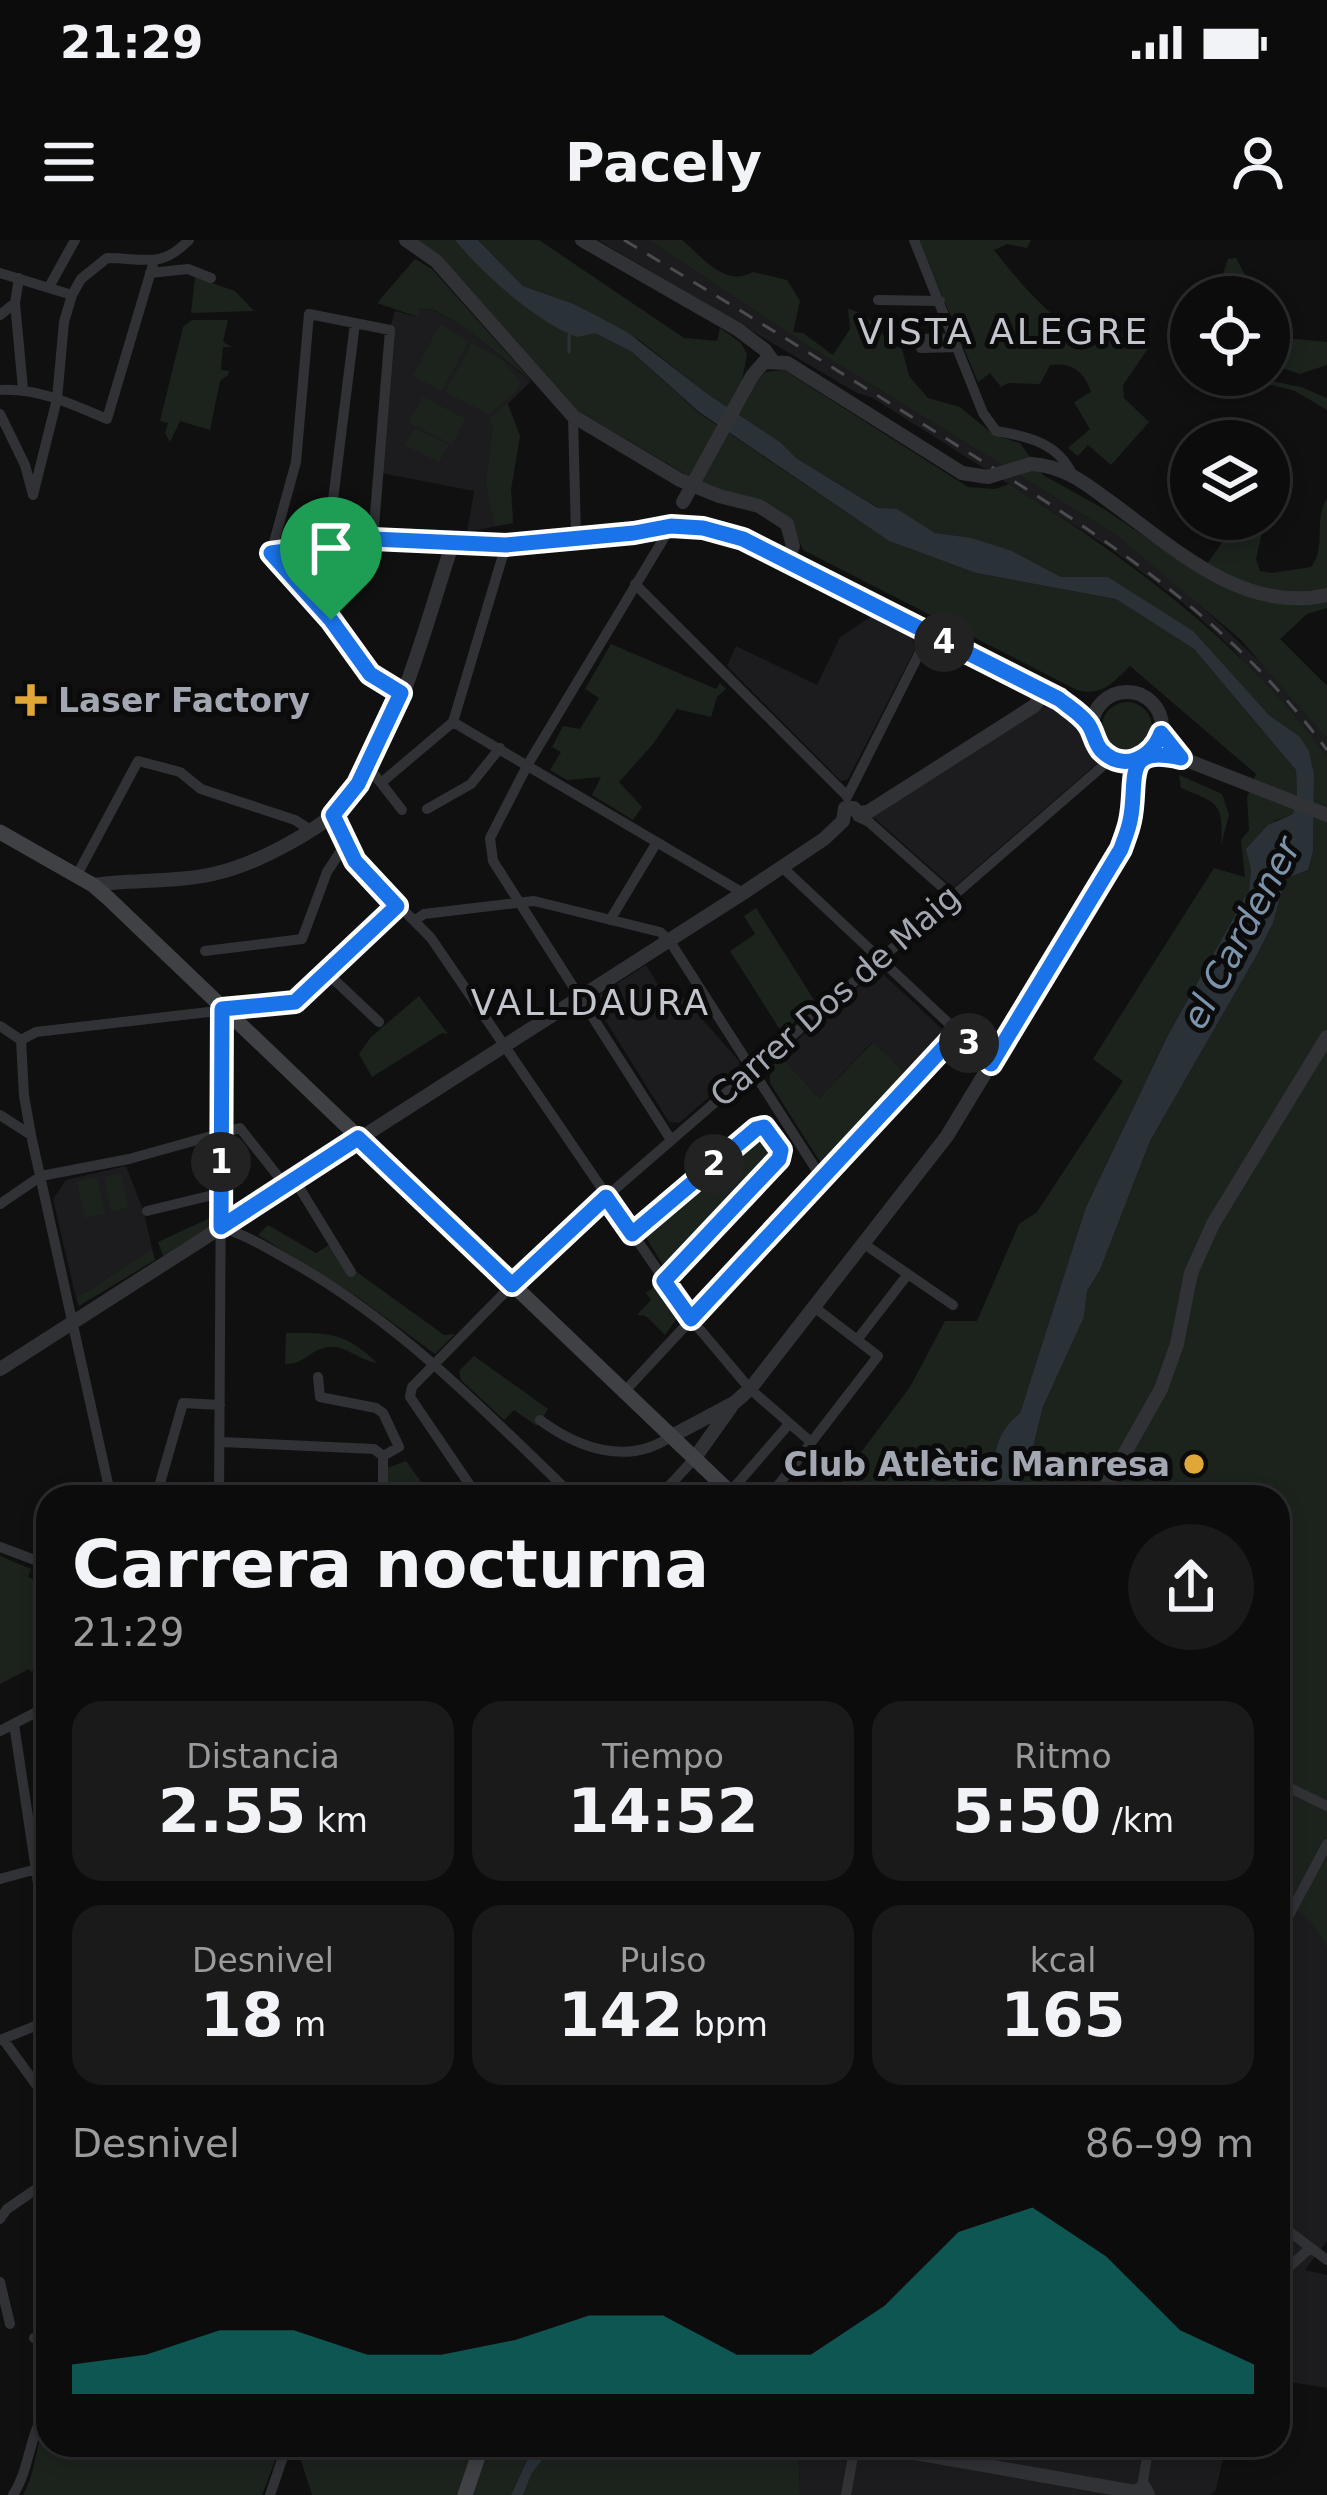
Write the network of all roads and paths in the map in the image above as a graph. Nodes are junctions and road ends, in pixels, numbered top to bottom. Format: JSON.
{"nodes":[{"id":1,"x":75,"y":240,"type":"edge"},
{"id":2,"x":406,"y":240,"type":"edge"},
{"id":3,"x":582,"y":240,"type":"edge"},
{"id":4,"x":914,"y":240,"type":"edge"},
{"id":5,"x":185,"y":243,"type":"edge"},
{"id":6,"x":152,"y":267,"type":"junction"},
{"id":7,"x":0,"y":273,"type":"edge"},
{"id":8,"x":19,"y":278,"type":"junction"},
{"id":9,"x":212,"y":278,"type":"dead end"},
{"id":10,"x":49,"y":287,"type":"junction"},
{"id":11,"x":72,"y":295,"type":"junction"},
{"id":12,"x":878,"y":299,"type":"dead end"},
{"id":13,"x":940,"y":301,"type":"junction"},
{"id":14,"x":15,"y":303,"type":"junction"},
{"id":15,"x":0,"y":315,"type":"edge"},
{"id":16,"x":355,"y":322,"type":"junction"},
{"id":17,"x":956,"y":342,"type":"junction"},
{"id":18,"x":922,"y":343,"type":"dead end"},
{"id":19,"x":761,"y":367,"type":"junction"},
{"id":20,"x":23,"y":388,"type":"junction"},
{"id":21,"x":0,"y":390,"type":"edge"},
{"id":22,"x":57,"y":399,"type":"junction"},
{"id":23,"x":0,"y":414,"type":"edge"},
{"id":24,"x":573,"y":416,"type":"junction"},
{"id":25,"x":1072,"y":474,"type":"junction"},
{"id":26,"x":671,"y":526,"type":"junction"},
{"id":27,"x":576,"y":537,"type":"junction"},
{"id":28,"x":373,"y":539,"type":"junction"},
{"id":29,"x":452,"y":545,"type":"junction"},
{"id":30,"x":506,"y":545,"type":"junction"},
{"id":31,"x":327,"y":548,"type":"junction"},
{"id":32,"x":271,"y":553,"type":"junction"},
{"id":33,"x":786,"y":563,"type":"junction"},
{"id":34,"x":635,"y":584,"type":"junction"},
{"id":35,"x":1327,"y":595,"type":"edge"},
{"id":36,"x":928,"y":634,"type":"junction"},
{"id":37,"x":401,"y":693,"type":"junction"},
{"id":38,"x":1052,"y":696,"type":"junction"},
{"id":39,"x":1104,"y":700,"type":"junction"},
{"id":40,"x":453,"y":722,"type":"junction"},
{"id":41,"x":1092,"y":728,"type":"junction"},
{"id":42,"x":1161,"y":733,"type":"junction"},
{"id":43,"x":500,"y":748,"type":"junction"},
{"id":44,"x":1144,"y":756,"type":"junction"},
{"id":45,"x":1116,"y":759,"type":"junction"},
{"id":46,"x":1186,"y":760,"type":"junction"},
{"id":47,"x":528,"y":764,"type":"junction"},
{"id":48,"x":368,"y":766,"type":"junction"},
{"id":49,"x":382,"y":783,"type":"junction"},
{"id":50,"x":427,"y":808,"type":"dead end"},
{"id":51,"x":402,"y":810,"type":"dead end"},
{"id":52,"x":850,"y":811,"type":"junction"},
{"id":53,"x":333,"y":815,"type":"junction"},
{"id":54,"x":1327,"y":815,"type":"edge"},
{"id":55,"x":1131,"y":819,"type":"junction"},
{"id":56,"x":309,"y":829,"type":"junction"},
{"id":57,"x":0,"y":832,"type":"edge"},
{"id":58,"x":657,"y":842,"type":"junction"},
{"id":59,"x":346,"y":843,"type":"junction"},
{"id":60,"x":782,"y":866,"type":"junction"},
{"id":61,"x":77,"y":875,"type":"junction"},
{"id":62,"x":93,"y":885,"type":"junction"},
{"id":63,"x":742,"y":893,"type":"junction"},
{"id":64,"x":950,"y":895,"type":"junction"},
{"id":65,"x":520,"y":904,"type":"junction"},
{"id":66,"x":397,"y":906,"type":"junction"},
{"id":67,"x":414,"y":920,"type":"junction"},
{"id":68,"x":610,"y":920,"type":"junction"},
{"id":69,"x":669,"y":940,"type":"junction"},
{"id":70,"x":205,"y":951,"type":"dead end"},
{"id":71,"x":880,"y":958,"type":"junction"},
{"id":72,"x":327,"y":973,"type":"junction"},
{"id":73,"x":579,"y":997,"type":"junction"},
{"id":74,"x":222,"y":1009,"type":"junction"},
{"id":75,"x":379,"y":1022,"type":"dead end"},
{"id":76,"x":0,"y":1026,"type":"edge"},
{"id":77,"x":958,"y":1032,"type":"junction"},
{"id":78,"x":1327,"y":1036,"type":"edge"},
{"id":79,"x":21,"y":1040,"type":"junction"},
{"id":80,"x":505,"y":1045,"type":"junction"},
{"id":81,"x":991,"y":1064,"type":"junction"},
{"id":82,"x":751,"y":1070,"type":"junction"},
{"id":83,"x":0,"y":1115,"type":"edge"},
{"id":84,"x":31,"y":1135,"type":"junction"},
{"id":85,"x":220,"y":1135,"type":"junction"},
{"id":86,"x":358,"y":1138,"type":"junction"},
{"id":87,"x":671,"y":1140,"type":"junction"},
{"id":88,"x":40,"y":1177,"type":"junction"},
{"id":89,"x":821,"y":1178,"type":"junction"},
{"id":90,"x":290,"y":1182,"type":"junction"},
{"id":91,"x":221,"y":1193,"type":"junction"},
{"id":92,"x":606,"y":1197,"type":"junction"},
{"id":93,"x":0,"y":1204,"type":"edge"},
{"id":94,"x":147,"y":1211,"type":"dead end"},
{"id":95,"x":221,"y":1227,"type":"junction"},
{"id":96,"x":632,"y":1234,"type":"junction"},
{"id":97,"x":864,"y":1244,"type":"junction"},
{"id":98,"x":351,"y":1272,"type":"dead end"},
{"id":99,"x":908,"y":1274,"type":"junction"},
{"id":100,"x":664,"y":1281,"type":"junction"},
{"id":101,"x":512,"y":1285,"type":"junction"},
{"id":102,"x":953,"y":1305,"type":"dead end"},
{"id":103,"x":814,"y":1306,"type":"junction"},
{"id":104,"x":691,"y":1319,"type":"junction"},
{"id":105,"x":74,"y":1321,"type":"junction"},
{"id":106,"x":857,"y":1340,"type":"junction"},
{"id":107,"x":438,"y":1364,"type":"junction"},
{"id":108,"x":0,"y":1369,"type":"edge"},
{"id":109,"x":317,"y":1376,"type":"dead end"},
{"id":110,"x":750,"y":1389,"type":"junction"},
{"id":111,"x":624,"y":1392,"type":"junction"},
{"id":112,"x":734,"y":1403,"type":"junction"},
{"id":113,"x":220,"y":1405,"type":"junction"},
{"id":114,"x":540,"y":1420,"type":"dead end"},
{"id":115,"x":789,"y":1424,"type":"junction"},
{"id":116,"x":666,"y":1432,"type":"junction"},
{"id":117,"x":221,"y":1442,"type":"junction"},
{"id":118,"x":811,"y":1442,"type":"junction"},
{"id":119,"x":383,"y":1456,"type":"junction"},
{"id":120,"x":694,"y":1459,"type":"junction"},
{"id":121,"x":108,"y":1485,"type":"edge"},
{"id":122,"x":159,"y":1485,"type":"edge"},
{"id":123,"x":219,"y":1485,"type":"edge"},
{"id":124,"x":382,"y":1485,"type":"edge"},
{"id":125,"x":470,"y":1485,"type":"edge"},
{"id":126,"x":562,"y":1485,"type":"edge"},
{"id":127,"x":670,"y":1485,"type":"edge"},
{"id":128,"x":722,"y":1485,"type":"edge"},
{"id":129,"x":741,"y":1485,"type":"edge"},
{"id":130,"x":778,"y":1485,"type":"edge"},
{"id":131,"x":1107,"y":1485,"type":"edge"},
{"id":132,"x":0,"y":1547,"type":"edge"},
{"id":133,"x":36,"y":1560,"type":"edge"},
{"id":134,"x":36,"y":1712,"type":"edge"},
{"id":135,"x":14,"y":1724,"type":"junction"},
{"id":136,"x":0,"y":1731,"type":"edge"},
{"id":137,"x":1290,"y":1788,"type":"edge"},
{"id":138,"x":1327,"y":1806,"type":"edge"},
{"id":139,"x":36,"y":1837,"type":"edge"},
{"id":140,"x":1327,"y":1844,"type":"edge"},
{"id":141,"x":36,"y":1870,"type":"edge"},
{"id":142,"x":0,"y":1879,"type":"edge"},
{"id":143,"x":1290,"y":1913,"type":"edge"},
{"id":144,"x":36,"y":2026,"type":"edge"},
{"id":145,"x":2,"y":2039,"type":"edge"},
{"id":146,"x":36,"y":2085,"type":"edge"},
{"id":147,"x":36,"y":2190,"type":"edge"},
{"id":148,"x":0,"y":2193,"type":"edge"},
{"id":149,"x":4,"y":2214,"type":"edge"},
{"id":150,"x":1290,"y":2233,"type":"edge"},
{"id":151,"x":1309,"y":2249,"type":"junction"},
{"id":152,"x":1327,"y":2260,"type":"edge"},
{"id":153,"x":1290,"y":2266,"type":"edge"},
{"id":154,"x":0,"y":2282,"type":"edge"},
{"id":155,"x":10,"y":2324,"type":"dead end"},
{"id":156,"x":36,"y":2431,"type":"edge"},
{"id":157,"x":283,"y":2457,"type":"edge"},
{"id":158,"x":478,"y":2457,"type":"edge"},
{"id":159,"x":853,"y":2457,"type":"edge"},
{"id":160,"x":942,"y":2457,"type":"edge"},
{"id":161,"x":985,"y":2457,"type":"edge"},
{"id":162,"x":1147,"y":2457,"type":"edge"},
{"id":163,"x":984,"y":2464,"type":"junction"},
{"id":164,"x":1140,"y":2492,"type":"edge"},
{"id":165,"x":14,"y":2495,"type":"edge"},
{"id":166,"x":269,"y":2495,"type":"edge"},
{"id":167,"x":465,"y":2495,"type":"edge"},
{"id":168,"x":846,"y":2495,"type":"edge"}],
"edges":[{"from":1,"to":10,"type":"street"},
{"from":2,"to":24,"type":"street"},
{"from":3,"to":19,"type":"street"},
{"from":4,"to":13,"type":"street"},
{"from":5,"to":6,"type":"street"},
{"from":6,"to":9,"type":"street"},
{"from":6,"to":11,"type":"street"},
{"from":6,"to":22,"type":"street"},
{"from":7,"to":8,"type":"street"},
{"from":8,"to":10,"type":"street"},
{"from":8,"to":14,"type":"street"},
{"from":10,"to":11,"type":"street"},
{"from":11,"to":22,"type":"street"},
{"from":12,"to":13,"type":"street"},
{"from":13,"to":17,"type":"street"},
{"from":14,"to":15,"type":"street"},
{"from":14,"to":20,"type":"street"},
{"from":16,"to":28,"type":"street"},
{"from":16,"to":31,"type":"street"},
{"from":16,"to":32,"type":"street"},
{"from":17,"to":18,"type":"street"},
{"from":17,"to":25,"type":"street"},
{"from":19,"to":25,"type":"street","bridge":true},
{"from":19,"to":26,"type":"street","bridge":true},
{"from":20,"to":21,"type":"street"},
{"from":20,"to":22,"type":"street"},
{"from":22,"to":23,"type":"street"},
{"from":24,"to":27,"type":"street"},
{"from":24,"to":33,"type":"street"},
{"from":25,"to":35,"type":"street"},
{"from":26,"to":27,"type":"street"},
{"from":26,"to":33,"type":"street"},
{"from":26,"to":34,"type":"street"},
{"from":27,"to":30,"type":"street"},
{"from":28,"to":29,"type":"street"},
{"from":28,"to":31,"type":"street"},
{"from":29,"to":30,"type":"street"},
{"from":29,"to":37,"type":"street"},
{"from":30,"to":40,"type":"street"},
{"from":31,"to":32,"type":"street"},
{"from":32,"to":37,"type":"street"},
{"from":33,"to":36,"type":"street"},
{"from":34,"to":47,"type":"street"},
{"from":34,"to":52,"type":"street"},
{"from":36,"to":38,"type":"street"},
{"from":36,"to":52,"type":"street"},
{"from":37,"to":48,"type":"street"},
{"from":38,"to":39,"type":"street"},
{"from":38,"to":41,"type":"street"},
{"from":38,"to":52,"type":"street"},
{"from":39,"to":41,"type":"street"},
{"from":39,"to":42,"type":"street"},
{"from":40,"to":43,"type":"street"},
{"from":40,"to":49,"type":"street"},
{"from":41,"to":45,"type":"street"},
{"from":42,"to":44,"type":"street"},
{"from":42,"to":46,"type":"street"},
{"from":43,"to":47,"type":"street"},
{"from":43,"to":50,"type":"street"},
{"from":44,"to":45,"type":"street"},
{"from":44,"to":46,"type":"street"},
{"from":44,"to":55,"type":"street"},
{"from":45,"to":55,"type":"street"},
{"from":45,"to":64,"type":"street","name":"Carrer Dos de Maig"},
{"from":46,"to":54,"type":"street"},
{"from":47,"to":58,"type":"street"},
{"from":47,"to":65,"type":"street"},
{"from":48,"to":49,"type":"street"},
{"from":48,"to":53,"type":"street"},
{"from":49,"to":51,"type":"street"},
{"from":52,"to":60,"type":"street"},
{"from":52,"to":64,"type":"street"},
{"from":53,"to":56,"type":"street"},
{"from":53,"to":59,"type":"street"},
{"from":55,"to":81,"type":"street"},
{"from":56,"to":61,"type":"street"},
{"from":56,"to":62,"type":"street"},
{"from":57,"to":61,"type":"main road"},
{"from":58,"to":63,"type":"street"},
{"from":58,"to":68,"type":"street"},
{"from":59,"to":66,"type":"street"},
{"from":59,"to":70,"type":"street"},
{"from":60,"to":63,"type":"street"},
{"from":60,"to":71,"type":"street"},
{"from":61,"to":62,"type":"main road"},
{"from":62,"to":74,"type":"main road"},
{"from":63,"to":69,"type":"street"},
{"from":64,"to":71,"type":"street","name":"Carrer Dos de Maig"},
{"from":65,"to":67,"type":"street"},
{"from":65,"to":68,"type":"street"},
{"from":65,"to":73,"type":"street"},
{"from":66,"to":67,"type":"street"},
{"from":66,"to":72,"type":"street"},
{"from":67,"to":80,"type":"street"},
{"from":68,"to":69,"type":"street"},
{"from":69,"to":73,"type":"street"},
{"from":69,"to":82,"type":"street"},
{"from":71,"to":77,"type":"street"},
{"from":71,"to":82,"type":"street","name":"Carrer Dos de Maig"},
{"from":72,"to":74,"type":"street"},
{"from":72,"to":75,"type":"street"},
{"from":73,"to":80,"type":"street"},
{"from":73,"to":87,"type":"street"},
{"from":74,"to":79,"type":"street"},
{"from":74,"to":85,"type":"street"},
{"from":74,"to":86,"type":"main road"},
{"from":76,"to":79,"type":"street"},
{"from":77,"to":81,"type":"street"},
{"from":77,"to":89,"type":"street"},
{"from":78,"to":131,"type":"street"},
{"from":79,"to":84,"type":"street"},
{"from":80,"to":86,"type":"street"},
{"from":80,"to":92,"type":"street"},
{"from":81,"to":97,"type":"street"},
{"from":82,"to":87,"type":"street","name":"Carrer Dos de Maig"},
{"from":82,"to":89,"type":"street"},
{"from":83,"to":84,"type":"street"},
{"from":84,"to":88,"type":"street"},
{"from":85,"to":88,"type":"street"},
{"from":85,"to":90,"type":"street"},
{"from":85,"to":91,"type":"street"},
{"from":86,"to":90,"type":"street"},
{"from":86,"to":101,"type":"main road"},
{"from":87,"to":92,"type":"street","name":"Carrer Dos de Maig"},
{"from":88,"to":93,"type":"street"},
{"from":88,"to":105,"type":"street"},
{"from":89,"to":104,"type":"street"},
{"from":90,"to":95,"type":"street"},
{"from":90,"to":98,"type":"street"},
{"from":91,"to":94,"type":"street"},
{"from":91,"to":95,"type":"street"},
{"from":92,"to":96,"type":"street"},
{"from":92,"to":101,"type":"street","name":"Carrer Dos de Maig"},
{"from":95,"to":105,"type":"street"},
{"from":95,"to":107,"type":"street"},
{"from":95,"to":113,"type":"street"},
{"from":96,"to":100,"type":"street"},
{"from":96,"to":100,"type":"street"},
{"from":97,"to":99,"type":"street"},
{"from":97,"to":103,"type":"street"},
{"from":99,"to":102,"type":"street"},
{"from":99,"to":106,"type":"street"},
{"from":100,"to":104,"type":"street"},
{"from":101,"to":107,"type":"street","name":"Carrer Dos de Maig"},
{"from":101,"to":111,"type":"main road"},
{"from":103,"to":106,"type":"street"},
{"from":103,"to":110,"type":"street"},
{"from":104,"to":110,"type":"street"},
{"from":104,"to":111,"type":"street"},
{"from":105,"to":108,"type":"street"},
{"from":105,"to":121,"type":"street"},
{"from":106,"to":118,"type":"street"},
{"from":107,"to":125,"type":"street","name":"Carrer Dos de Maig"},
{"from":107,"to":126,"type":"street"},
{"from":109,"to":119,"type":"street"},
{"from":110,"to":112,"type":"street"},
{"from":110,"to":115,"type":"street"},
{"from":111,"to":116,"type":"main road"},
{"from":112,"to":116,"type":"street"},
{"from":112,"to":120,"type":"street"},
{"from":113,"to":117,"type":"street"},
{"from":113,"to":122,"type":"street"},
{"from":114,"to":116,"type":"street"},
{"from":115,"to":118,"type":"street"},
{"from":115,"to":129,"type":"street"},
{"from":116,"to":120,"type":"main road"},
{"from":117,"to":119,"type":"street"},
{"from":117,"to":123,"type":"street"},
{"from":118,"to":130,"type":"street"},
{"from":119,"to":124,"type":"street"},
{"from":120,"to":127,"type":"street"},
{"from":120,"to":128,"type":"main road"},
{"from":132,"to":133,"type":"street"},
{"from":134,"to":135,"type":"street"},
{"from":135,"to":136,"type":"street"},
{"from":135,"to":139,"type":"street"},
{"from":137,"to":138,"type":"street"},
{"from":140,"to":143,"type":"street"},
{"from":141,"to":142,"type":"street"},
{"from":144,"to":145,"type":"street"},
{"from":145,"to":146,"type":"street"},
{"from":147,"to":149,"type":"street"},
{"from":148,"to":149,"type":"street"},
{"from":150,"to":151,"type":"street"},
{"from":151,"to":152,"type":"street"},
{"from":151,"to":153,"type":"street"},
{"from":154,"to":155,"type":"street"},
{"from":156,"to":165,"type":"street"},
{"from":157,"to":166,"type":"street"},
{"from":158,"to":167,"type":"main road"},
{"from":159,"to":168,"type":"street"},
{"from":160,"to":163,"type":"street"},
{"from":161,"to":163,"type":"street"},
{"from":162,"to":164,"type":"street"},
{"from":163,"to":164,"type":"street"}]}
